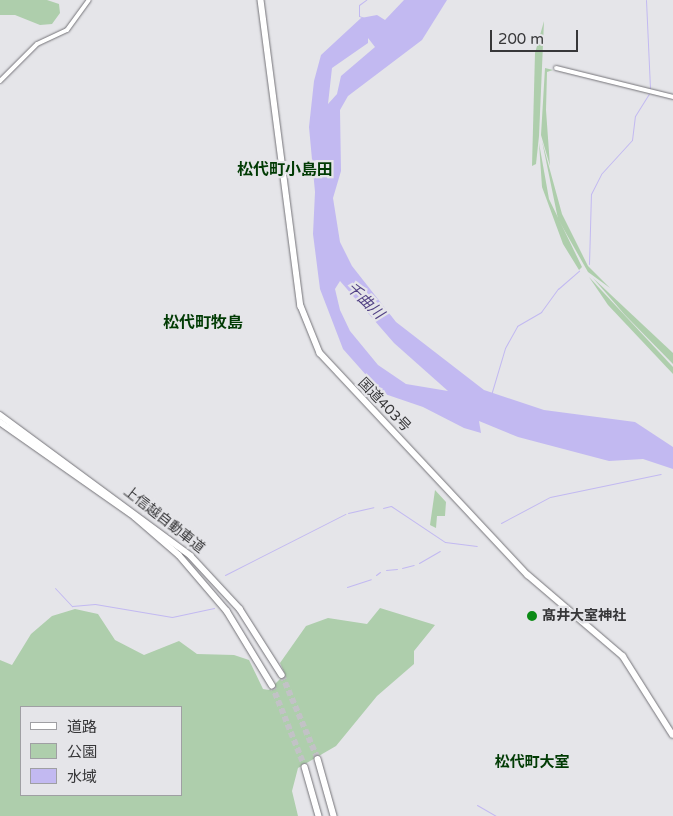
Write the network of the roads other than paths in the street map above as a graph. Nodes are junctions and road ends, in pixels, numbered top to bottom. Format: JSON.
{"nodes":[{"id":1,"x":89,"y":0,"type":"edge"},
{"id":2,"x":261,"y":0,"type":"edge"},
{"id":3,"x":556,"y":68,"type":"dead end"},
{"id":4,"x":0,"y":81,"type":"edge"},
{"id":5,"x":673,"y":96,"type":"edge"},
{"id":6,"x":0,"y":415,"type":"edge"},
{"id":7,"x":0,"y":422,"type":"edge"},
{"id":8,"x":282,"y":675,"type":"tunnel mouth"},
{"id":9,"x":272,"y":685,"type":"tunnel mouth"},
{"id":10,"x":673,"y":735,"type":"edge"},
{"id":11,"x":318,"y":759,"type":"tunnel mouth"},
{"id":12,"x":305,"y":767,"type":"tunnel mouth"},
{"id":13,"x":319,"y":816,"type":"edge"},
{"id":14,"x":334,"y":816,"type":"edge"}],
"edges":[{"from":1,"to":4,"type":"street"},
{"from":2,"to":10,"type":"highway","name":"国道403号"},
{"from":3,"to":5,"type":"street"},
{"from":6,"to":8,"type":"highway","name":"上信越自動車道"},
{"from":7,"to":9,"type":"highway","name":"上信越自動車道"},
{"from":11,"to":14,"type":"highway"},
{"from":12,"to":13,"type":"highway"}]}
